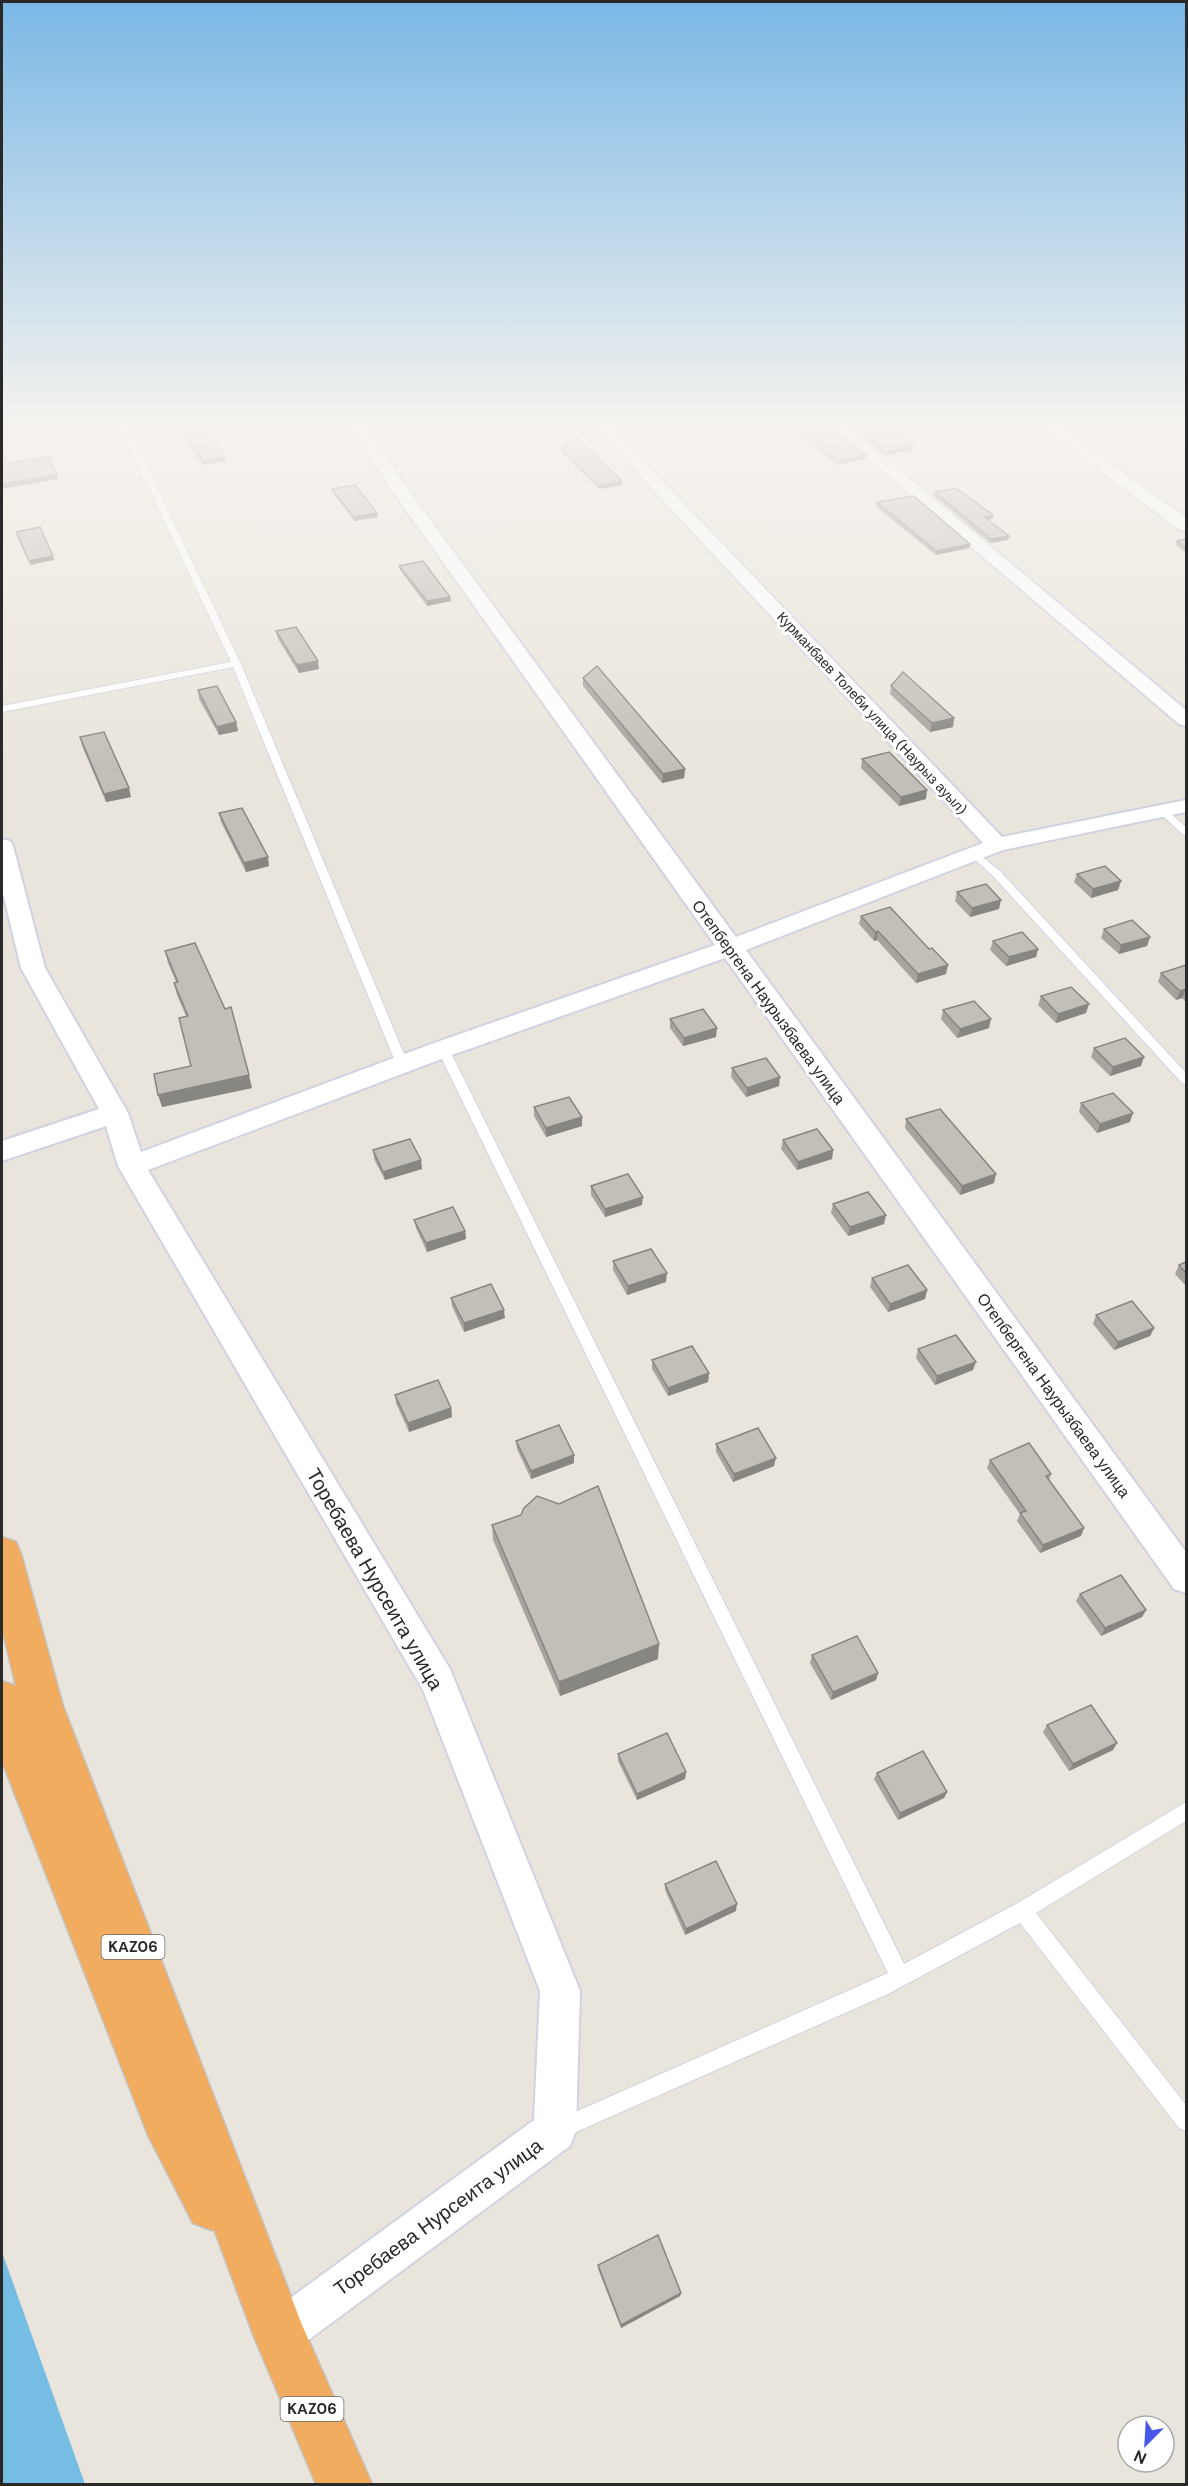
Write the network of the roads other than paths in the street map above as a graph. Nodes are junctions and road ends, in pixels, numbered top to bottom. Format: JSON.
{"nodes":[{"id":1,"x":177,"y":539,"type":"edge"},
{"id":2,"x":435,"y":539,"type":"edge"},
{"id":3,"x":704,"y":539,"type":"edge"},
{"id":4,"x":971,"y":539,"type":"edge"},
{"id":5,"x":237,"y":664,"type":"junction"},
{"id":6,"x":2,"y":709,"type":"edge"},
{"id":7,"x":1186,"y":720,"type":"edge"},
{"id":8,"x":1175,"y":808,"type":"edge"},
{"id":9,"x":1186,"y":832,"type":"edge"},
{"id":10,"x":2,"y":846,"type":"edge"},
{"id":11,"x":986,"y":850,"type":"junction"},
{"id":12,"x":729,"y":948,"type":"junction"},
{"id":13,"x":443,"y":1049,"type":"junction"},
{"id":14,"x":403,"y":1066,"type":"junction"},
{"id":15,"x":1186,"y":1080,"type":"edge"},
{"id":16,"x":116,"y":1113,"type":"junction"},
{"id":17,"x":2,"y":1151,"type":"edge"},
{"id":18,"x":132,"y":1166,"type":"junction"},
{"id":19,"x":2,"y":1554,"type":"edge"},
{"id":20,"x":1186,"y":1578,"type":"edge"},
{"id":21,"x":2,"y":1700,"type":"edge"},
{"id":22,"x":1186,"y":1811,"type":"edge"},
{"id":23,"x":1023,"y":1911,"type":"junction"},
{"id":24,"x":900,"y":1977,"type":"junction"},
{"id":25,"x":1186,"y":2121,"type":"edge"},
{"id":26,"x":555,"y":2131,"type":"junction"},
{"id":27,"x":279,"y":2334,"type":"junction"},
{"id":28,"x":344,"y":2484,"type":"edge"}],
"edges":[{"from":1,"to":5,"type":"lane"},
{"from":2,"to":12,"type":"street","name":"Отепбергена Наурызбаева улица"},
{"from":3,"to":11,"type":"street","name":"Курманбаев Толеби улица (Наурыз ауыл)"},
{"from":4,"to":7,"type":"street"},
{"from":5,"to":6,"type":"lane"},
{"from":5,"to":14,"type":"lane"},
{"from":8,"to":9,"type":"lane"},
{"from":8,"to":11,"type":"street"},
{"from":10,"to":16,"type":"street","name":"Торебаева Нурсеита улица"},
{"from":11,"to":12,"type":"street"},
{"from":11,"to":15,"type":"lane"},
{"from":12,"to":13,"type":"street"},
{"from":12,"to":20,"type":"street","name":"Отепбергена Наурызбаева улица"},
{"from":13,"to":14,"type":"street"},
{"from":13,"to":24,"type":"lane"},
{"from":14,"to":18,"type":"street"},
{"from":16,"to":17,"type":"street"},
{"from":16,"to":18,"type":"street","name":"Торебаева Нурсеита улица"},
{"from":18,"to":26,"type":"street","name":"Торебаева Нурсеита улица"},
{"from":19,"to":27,"type":"highway","number":"KАZ06"},
{"from":21,"to":27,"type":"highway","number":"KАZ06"},
{"from":22,"to":23,"type":"lane"},
{"from":23,"to":24,"type":"lane"},
{"from":23,"to":25,"type":"lane"},
{"from":24,"to":26,"type":"lane"},
{"from":26,"to":27,"type":"street","name":"Торебаева Нурсеита улица"},
{"from":27,"to":28,"type":"highway","number":"KАZ06"}]}
